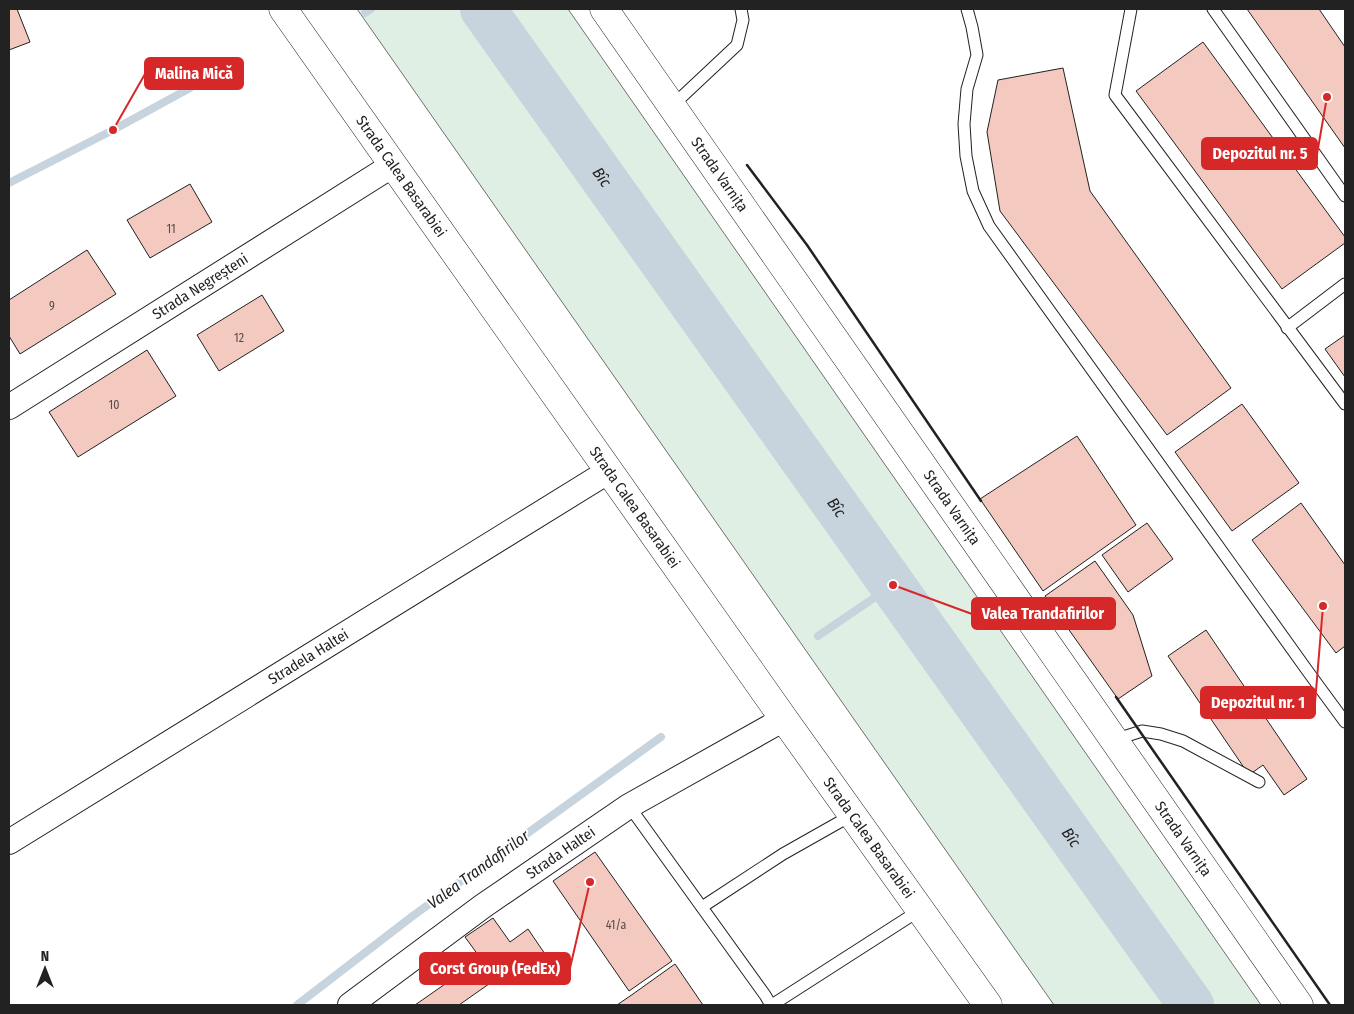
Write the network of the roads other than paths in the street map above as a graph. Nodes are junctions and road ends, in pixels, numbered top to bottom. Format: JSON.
{"nodes":[{"id":1,"x":283,"y":9,"type":"edge"},
{"id":2,"x":604,"y":9,"type":"edge"},
{"id":3,"x":741,"y":9,"type":"edge"},
{"id":4,"x":966,"y":9,"type":"edge"},
{"id":5,"x":1131,"y":9,"type":"edge"},
{"id":6,"x":1213,"y":9,"type":"edge"},
{"id":7,"x":672,"y":106,"type":"junction"},
{"id":8,"x":393,"y":165,"type":"junction"},
{"id":9,"x":1345,"y":196,"type":"edge"},
{"id":10,"x":1345,"y":284,"type":"edge"},
{"id":11,"x":1288,"y":328,"type":"junction"},
{"id":12,"x":1345,"y":404,"type":"edge"},
{"id":13,"x":9,"y":407,"type":"edge"},
{"id":14,"x":608,"y":471,"type":"junction"},
{"id":15,"x":784,"y":719,"type":"junction"},
{"id":16,"x":1345,"y":722,"type":"edge"},
{"id":17,"x":1114,"y":740,"type":"junction"},
{"id":18,"x":1259,"y":782,"type":"dead end"},
{"id":19,"x":629,"y":806,"type":"junction"},
{"id":20,"x":852,"y":815,"type":"junction"},
{"id":21,"x":9,"y":842,"type":"edge"},
{"id":22,"x":702,"y":907,"type":"junction"},
{"id":23,"x":920,"y":910,"type":"junction"},
{"id":24,"x":350,"y":1005,"type":"edge"},
{"id":25,"x":772,"y":1005,"type":"edge"},
{"id":26,"x":988,"y":1005,"type":"edge"},
{"id":27,"x":1299,"y":1005,"type":"edge"}],
"edges":[{"from":1,"to":8,"type":"main road","name":"Strada Calea Basarabiei"},
{"from":2,"to":7,"type":"main road","name":"Strada Varnița"},
{"from":3,"to":7,"type":"lane"},
{"from":4,"to":16,"type":"lane"},
{"from":5,"to":11,"type":"lane"},
{"from":6,"to":9,"type":"lane"},
{"from":7,"to":17,"type":"main road","name":"Strada Varnița"},
{"from":8,"to":13,"type":"street","name":"Strada Negreșteni"},
{"from":8,"to":14,"type":"main road","name":"Strada Calea Basarabiei"},
{"from":10,"to":11,"type":"lane"},
{"from":11,"to":12,"type":"lane"},
{"from":14,"to":15,"type":"main road","name":"Strada Calea Basarabiei"},
{"from":14,"to":21,"type":"street","name":"Stradela Haltei"},
{"from":15,"to":19,"type":"street","name":"Strada Haltei"},
{"from":15,"to":20,"type":"main road","name":"Strada Calea Basarabiei"},
{"from":17,"to":18,"type":"lane"},
{"from":17,"to":27,"type":"main road","name":"Strada Varnița"},
{"from":19,"to":22,"type":"lane"},
{"from":19,"to":24,"type":"street","name":"Strada Haltei"},
{"from":20,"to":22,"type":"lane"},
{"from":20,"to":23,"type":"main road","name":"Strada Calea Basarabiei"},
{"from":22,"to":25,"type":"lane"},
{"from":23,"to":25,"type":"lane"},
{"from":23,"to":26,"type":"main road","name":"Strada Calea Basarabiei"}]}
